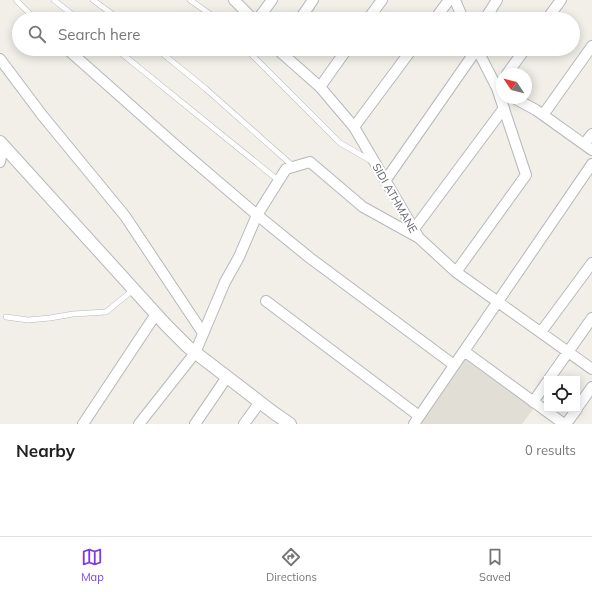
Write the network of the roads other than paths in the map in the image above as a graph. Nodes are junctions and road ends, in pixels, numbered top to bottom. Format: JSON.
{"nodes":[{"id":1,"x":16,"y":0,"type":"edge"},
{"id":2,"x":54,"y":0,"type":"edge"},
{"id":3,"x":93,"y":0,"type":"edge"},
{"id":4,"x":190,"y":0,"type":"edge"},
{"id":5,"x":234,"y":0,"type":"edge"},
{"id":6,"x":272,"y":0,"type":"edge"},
{"id":7,"x":313,"y":0,"type":"edge"},
{"id":8,"x":382,"y":0,"type":"edge"},
{"id":9,"x":449,"y":0,"type":"edge"},
{"id":10,"x":455,"y":0,"type":"edge"},
{"id":11,"x":497,"y":0,"type":"edge"},
{"id":12,"x":561,"y":0,"type":"edge"},
{"id":13,"x":28,"y":12,"type":"edge"},
{"id":14,"x":69,"y":12,"type":"edge"},
{"id":15,"x":109,"y":12,"type":"edge"},
{"id":16,"x":206,"y":12,"type":"edge"},
{"id":17,"x":246,"y":12,"type":"edge"},
{"id":18,"x":263,"y":12,"type":"edge"},
{"id":19,"x":305,"y":12,"type":"edge"},
{"id":20,"x":373,"y":12,"type":"edge"},
{"id":21,"x":440,"y":12,"type":"edge"},
{"id":22,"x":460,"y":12,"type":"edge"},
{"id":23,"x":489,"y":12,"type":"edge"},
{"id":24,"x":552,"y":12,"type":"edge"},
{"id":25,"x":592,"y":46,"type":"edge"},
{"id":26,"x":75,"y":56,"type":"edge"},
{"id":27,"x":125,"y":56,"type":"edge"},
{"id":28,"x":166,"y":56,"type":"edge"},
{"id":29,"x":253,"y":56,"type":"edge"},
{"id":30,"x":286,"y":56,"type":"edge"},
{"id":31,"x":342,"y":56,"type":"edge"},
{"id":32,"x":407,"y":56,"type":"edge"},
{"id":33,"x":472,"y":56,"type":"edge"},
{"id":34,"x":481,"y":56,"type":"edge"},
{"id":35,"x":520,"y":56,"type":"edge"},
{"id":36,"x":0,"y":59,"type":"edge"},
{"id":37,"x":511,"y":68,"type":"edge"},
{"id":38,"x":496,"y":80,"type":"edge"},
{"id":39,"x":320,"y":87,"type":"junction"},
{"id":40,"x":503,"y":104,"type":"edge"},
{"id":41,"x":525,"y":104,"type":"edge"},
{"id":42,"x":504,"y":108,"type":"junction"},
{"id":43,"x":543,"y":115,"type":"junction"},
{"id":44,"x":354,"y":127,"type":"junction"},
{"id":45,"x":592,"y":134,"type":"edge"},
{"id":46,"x":2,"y":143,"type":"edge"},
{"id":47,"x":588,"y":147,"type":"edge"},
{"id":48,"x":0,"y":162,"type":"edge"},
{"id":49,"x":375,"y":163,"type":"junction"},
{"id":50,"x":592,"y":164,"type":"edge"},
{"id":51,"x":294,"y":167,"type":"junction"},
{"id":52,"x":279,"y":181,"type":"junction"},
{"id":53,"x":386,"y":181,"type":"junction"},
{"id":54,"x":257,"y":215,"type":"junction"},
{"id":55,"x":414,"y":229,"type":"junction"},
{"id":56,"x":419,"y":238,"type":"junction"},
{"id":57,"x":592,"y":263,"type":"edge"},
{"id":58,"x":456,"y":272,"type":"junction"},
{"id":59,"x":134,"y":289,"type":"junction"},
{"id":60,"x":266,"y":301,"type":"dead end"},
{"id":61,"x":498,"y":301,"type":"junction"},
{"id":62,"x":156,"y":314,"type":"junction"},
{"id":63,"x":6,"y":317,"type":"dead end"},
{"id":64,"x":592,"y":318,"type":"edge"},
{"id":65,"x":541,"y":332,"type":"junction"},
{"id":66,"x":203,"y":334,"type":"junction"},
{"id":67,"x":464,"y":351,"type":"junction"},
{"id":68,"x":568,"y":352,"type":"junction"},
{"id":69,"x":194,"y":353,"type":"junction"},
{"id":70,"x":454,"y":365,"type":"junction"},
{"id":71,"x":592,"y":369,"type":"edge"},
{"id":72,"x":551,"y":376,"type":"edge"},
{"id":73,"x":227,"y":377,"type":"junction"},
{"id":74,"x":544,"y":386,"type":"edge"},
{"id":75,"x":592,"y":388,"type":"edge"},
{"id":76,"x":260,"y":402,"type":"junction"},
{"id":77,"x":533,"y":402,"type":"junction"},
{"id":78,"x":580,"y":405,"type":"edge"},
{"id":79,"x":575,"y":412,"type":"edge"},
{"id":80,"x":416,"y":420,"type":"edge"},
{"id":81,"x":83,"y":424,"type":"edge"},
{"id":82,"x":139,"y":424,"type":"edge"},
{"id":83,"x":194,"y":424,"type":"edge"},
{"id":84,"x":244,"y":424,"type":"edge"},
{"id":85,"x":290,"y":424,"type":"edge"},
{"id":86,"x":565,"y":424,"type":"edge"}],
"edges":[{"from":1,"to":13,"type":"lane"},
{"from":2,"to":14,"type":"lane"},
{"from":3,"to":15,"type":"lane"},
{"from":4,"to":16,"type":"lane"},
{"from":5,"to":17,"type":"street"},
{"from":6,"to":18,"type":"street"},
{"from":7,"to":19,"type":"street"},
{"from":8,"to":20,"type":"street"},
{"from":9,"to":21,"type":"street"},
{"from":10,"to":22,"type":"street"},
{"from":11,"to":23,"type":"street"},
{"from":12,"to":24,"type":"street"},
{"from":25,"to":43,"type":"street"},
{"from":26,"to":54,"type":"street"},
{"from":27,"to":52,"type":"lane"},
{"from":28,"to":51,"type":"lane"},
{"from":29,"to":49,"type":"lane"},
{"from":30,"to":39,"type":"street","name":"SIDI ATHMANE"},
{"from":31,"to":39,"type":"street"},
{"from":32,"to":44,"type":"street"},
{"from":33,"to":53,"type":"street"},
{"from":34,"to":38,"type":"street"},
{"from":35,"to":37,"type":"street"},
{"from":36,"to":66,"type":"street"},
{"from":39,"to":44,"type":"street","name":"SIDI ATHMANE"},
{"from":40,"to":42,"type":"street"},
{"from":41,"to":43,"type":"street"},
{"from":42,"to":55,"type":"street"},
{"from":42,"to":58,"type":"street"},
{"from":43,"to":47,"type":"street"},
{"from":44,"to":49,"type":"street","name":"SIDI ATHMANE"},
{"from":45,"to":47,"type":"street"},
{"from":46,"to":48,"type":"street"},
{"from":46,"to":59,"type":"street"},
{"from":49,"to":53,"type":"street","name":"SIDI ATHMANE"},
{"from":50,"to":61,"type":"street"},
{"from":51,"to":52,"type":"street"},
{"from":51,"to":56,"type":"street"},
{"from":52,"to":54,"type":"street"},
{"from":53,"to":55,"type":"street","name":"SIDI ATHMANE"},
{"from":54,"to":66,"type":"street"},
{"from":54,"to":70,"type":"street"},
{"from":55,"to":56,"type":"street","name":"SIDI ATHMANE"},
{"from":56,"to":58,"type":"street","name":"SIDI ATHMANE"},
{"from":57,"to":65,"type":"street"},
{"from":58,"to":61,"type":"street","name":"SIDI ATHMANE"},
{"from":59,"to":62,"type":"street"},
{"from":59,"to":63,"type":"lane"},
{"from":60,"to":80,"type":"street"},
{"from":61,"to":65,"type":"street","name":"SIDI ATHMANE"},
{"from":61,"to":67,"type":"street"},
{"from":62,"to":69,"type":"street"},
{"from":62,"to":81,"type":"street"},
{"from":64,"to":68,"type":"street"},
{"from":65,"to":68,"type":"street","name":"SIDI ATHMANE"},
{"from":66,"to":69,"type":"street"},
{"from":67,"to":70,"type":"street"},
{"from":67,"to":77,"type":"street"},
{"from":68,"to":71,"type":"street","name":"SIDI ATHMANE"},
{"from":68,"to":72,"type":"street"},
{"from":69,"to":73,"type":"street"},
{"from":69,"to":82,"type":"street"},
{"from":70,"to":80,"type":"street"},
{"from":73,"to":76,"type":"street"},
{"from":73,"to":83,"type":"street"},
{"from":74,"to":77,"type":"street"},
{"from":75,"to":78,"type":"street"},
{"from":76,"to":84,"type":"street"},
{"from":76,"to":85,"type":"street"},
{"from":77,"to":86,"type":"street"},
{"from":79,"to":86,"type":"street"}]}
